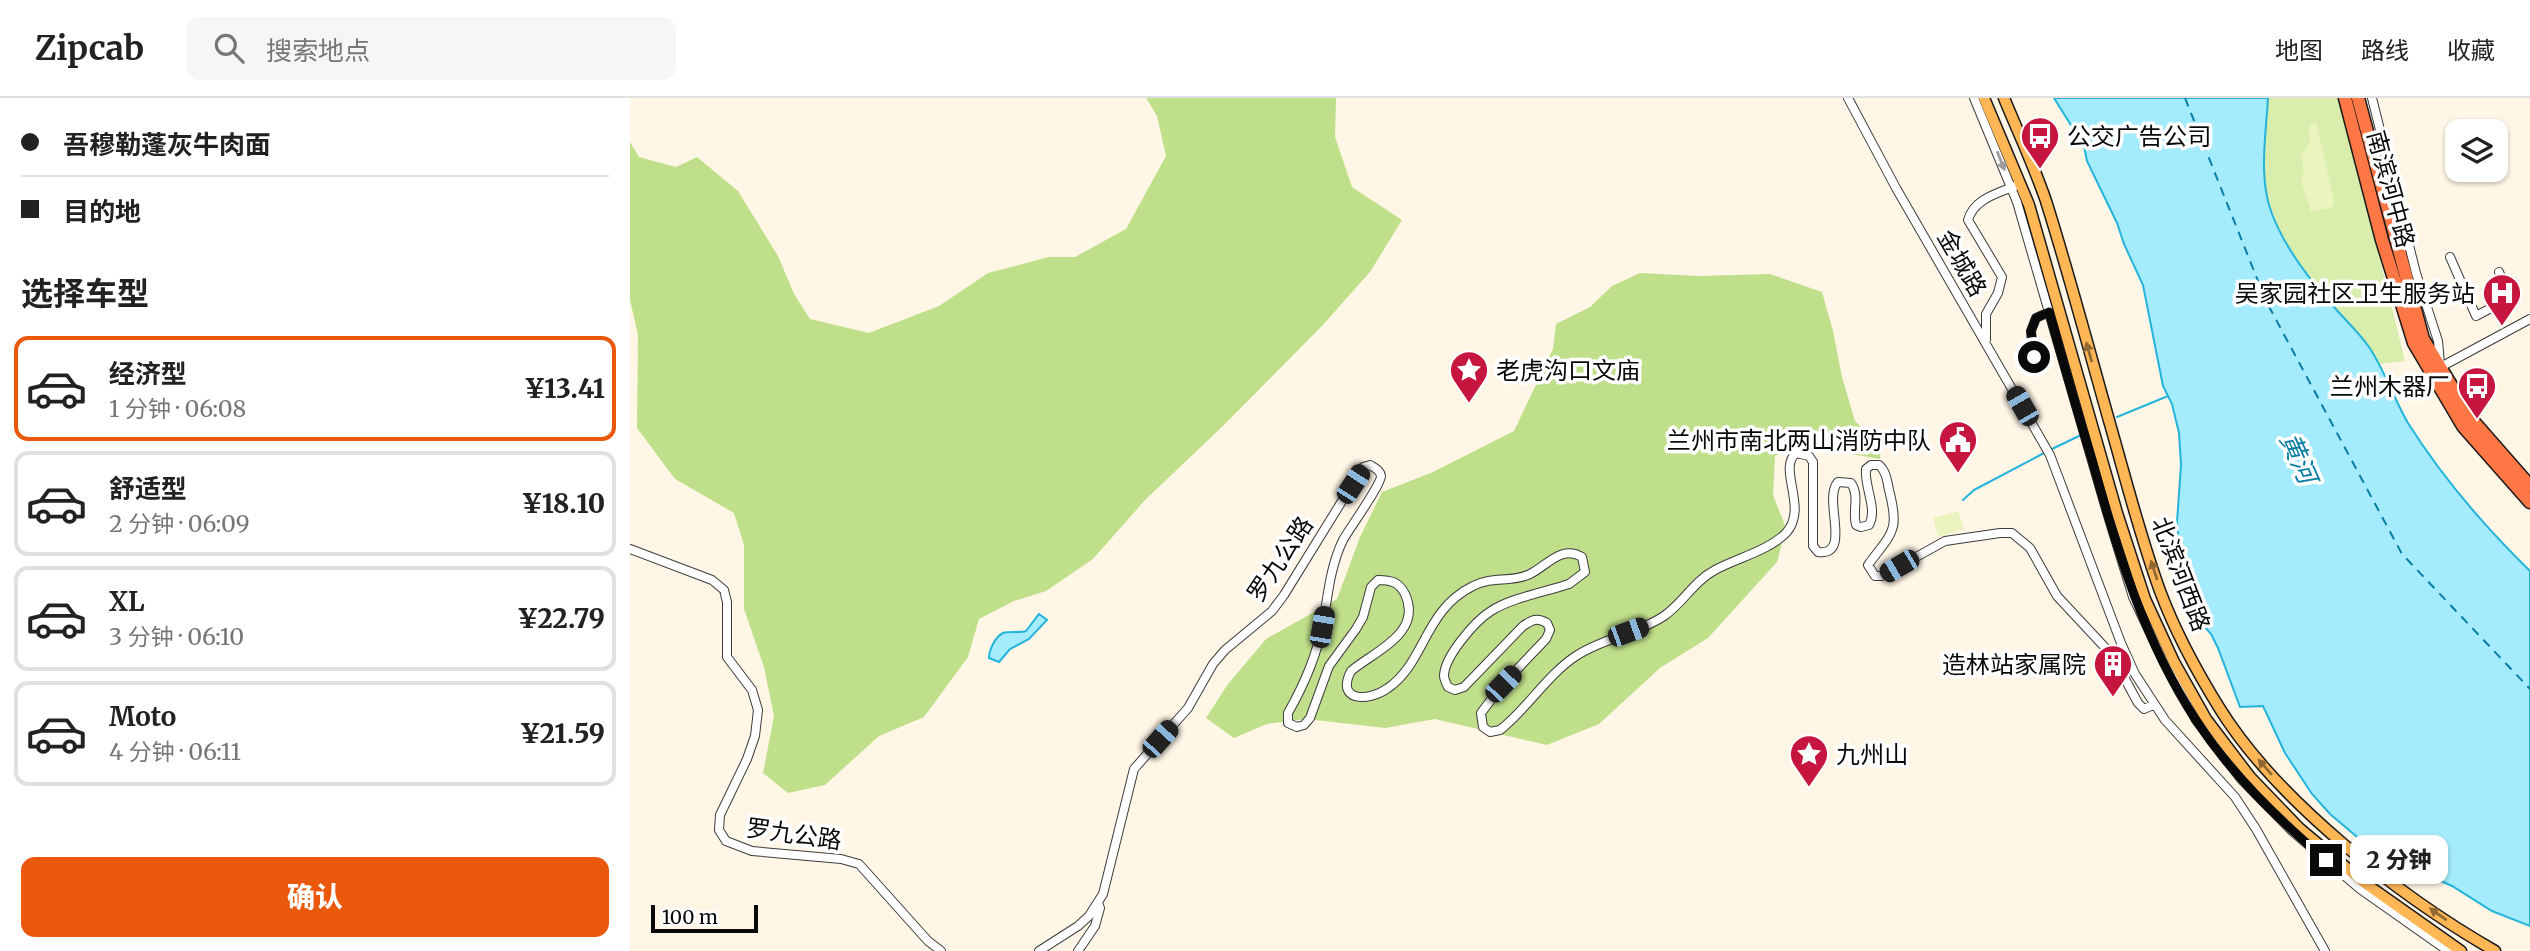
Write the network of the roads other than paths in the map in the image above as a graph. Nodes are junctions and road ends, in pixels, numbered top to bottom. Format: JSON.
{"nodes":[{"id":1,"x":1848,"y":98,"type":"edge"},
{"id":2,"x":1974,"y":98,"type":"edge"},
{"id":3,"x":1984,"y":98,"type":"edge"},
{"id":4,"x":2004,"y":98,"type":"edge"},
{"id":5,"x":2345,"y":98,"type":"edge"},
{"id":6,"x":2358,"y":98,"type":"edge"},
{"id":7,"x":2372,"y":98,"type":"edge"},
{"id":8,"x":2016,"y":186,"type":"junction"},
{"id":9,"x":2450,"y":257,"type":"dead end"},
{"id":10,"x":2500,"y":272,"type":"dead end"},
{"id":11,"x":2049,"y":312,"type":"junction"},
{"id":12,"x":2530,"y":319,"type":"edge"},
{"id":13,"x":1986,"y":343,"type":"junction"},
{"id":14,"x":2034,"y":368,"type":"dead end"},
{"id":15,"x":2436,"y":369,"type":"junction"},
{"id":16,"x":2530,"y":486,"type":"edge"},
{"id":17,"x":2530,"y":502,"type":"edge"},
{"id":18,"x":630,"y":549,"type":"edge"},
{"id":19,"x":2153,"y":705,"type":"junction"},
{"id":20,"x":1098,"y":903,"type":"junction"},
{"id":21,"x":941,"y":951,"type":"edge"},
{"id":22,"x":1039,"y":951,"type":"edge"},
{"id":23,"x":1078,"y":951,"type":"edge"},
{"id":24,"x":2325,"y":951,"type":"edge"},
{"id":25,"x":2448,"y":951,"type":"edge"},
{"id":26,"x":2461,"y":951,"type":"edge"},
{"id":27,"x":2495,"y":951,"type":"edge"}],
"edges":[{"from":1,"to":13,"type":"street","name":"金城路"},
{"from":2,"to":8,"type":"street","one_way":true},
{"from":3,"to":8,"type":"main road","name":"北滨河西路"},
{"from":27,"to":4,"type":"main road","name":"北滨河西路","one_way":true},
{"from":5,"to":15,"type":"highway","name":"南滨河中路"},
{"from":6,"to":15,"type":"highway","name":"南滨河中路"},
{"from":7,"to":15,"type":"street"},
{"from":8,"to":11,"type":"street"},
{"from":8,"to":13,"type":"street"},
{"from":8,"to":26,"type":"main road","name":"北滨河西路"},
{"from":9,"to":10,"type":"street"},
{"from":11,"to":14,"type":"street"},
{"from":11,"to":25,"type":"street"},
{"from":12,"to":15,"type":"street"},
{"from":13,"to":19,"type":"street","name":"金城路"},
{"from":15,"to":16,"type":"highway","name":"南滨河中路"},
{"from":15,"to":17,"type":"highway","name":"南滨河中路"},
{"from":18,"to":21,"type":"street","name":"罗九公路"},
{"from":19,"to":20,"type":"street","name":"罗九公路"},
{"from":19,"to":24,"type":"street"},
{"from":20,"to":22,"type":"street","name":"罗九公路"},
{"from":20,"to":23,"type":"street"}]}
